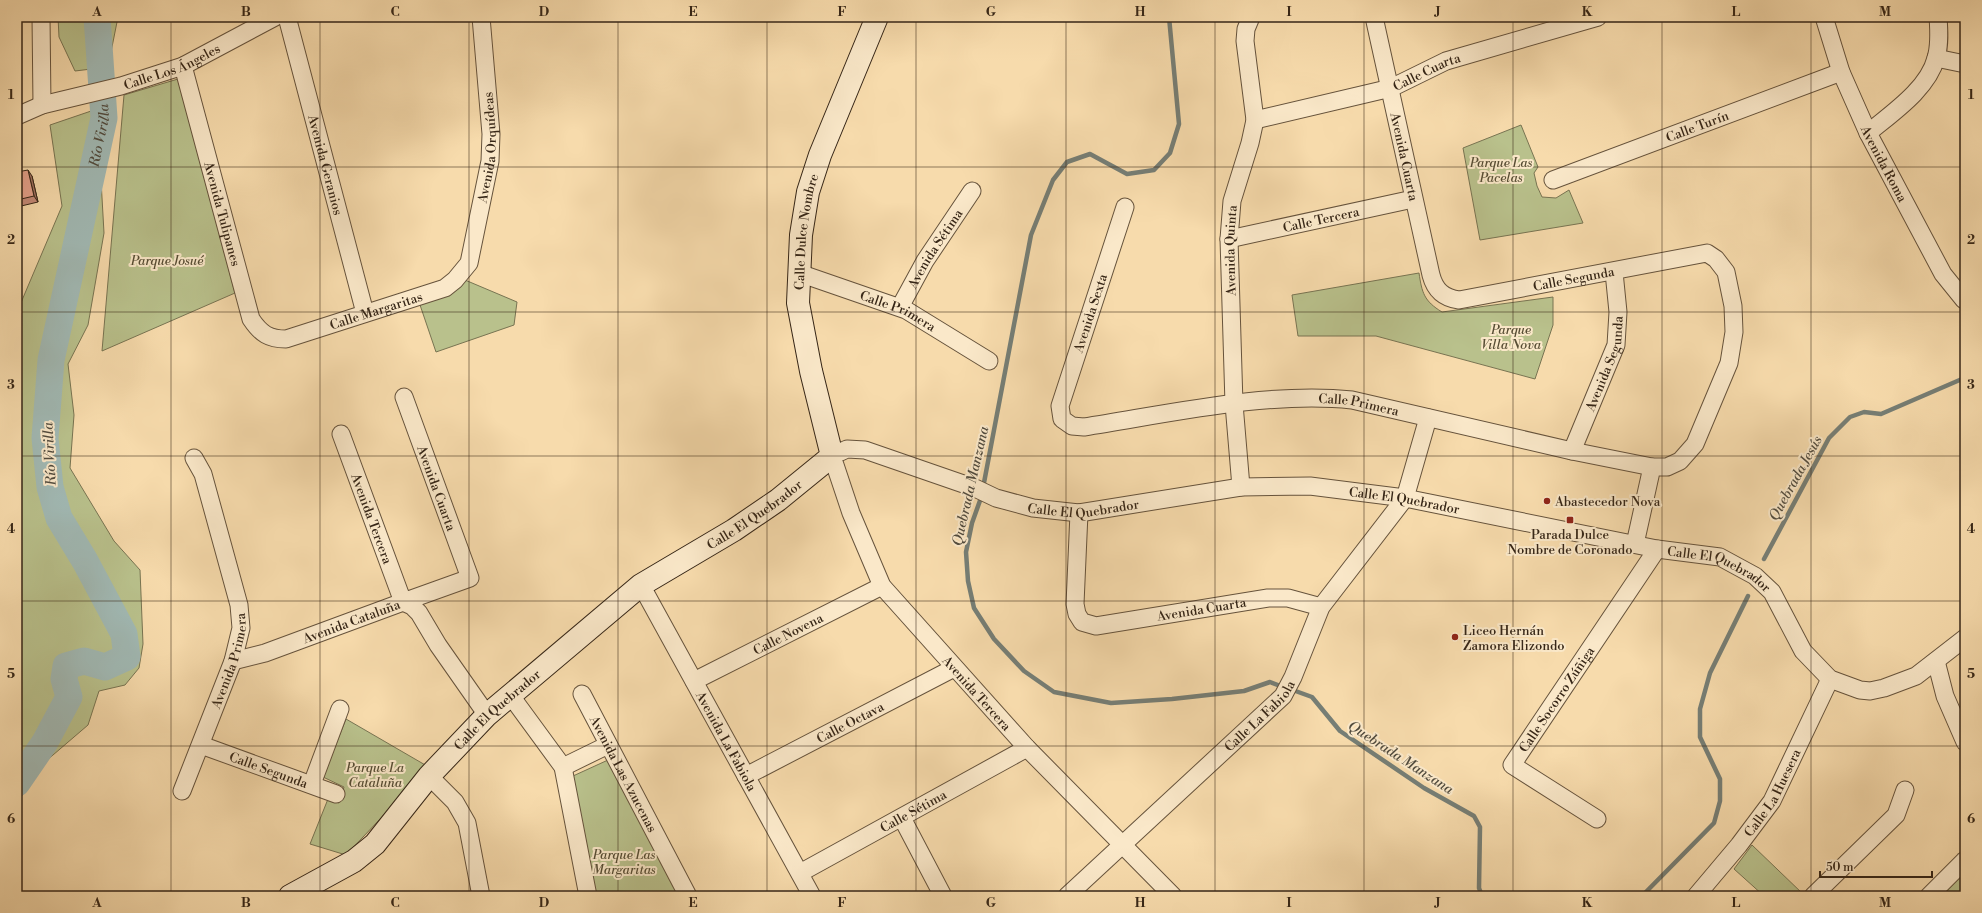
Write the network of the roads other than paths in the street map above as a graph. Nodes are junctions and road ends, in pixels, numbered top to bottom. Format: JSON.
{"nodes":[{"id":1,"x":41,"y":17,"type":"edge"},
{"id":2,"x":275,"y":17,"type":"edge"},
{"id":3,"x":287,"y":17,"type":"edge"},
{"id":4,"x":481,"y":17,"type":"edge"},
{"id":5,"x":877,"y":17,"type":"edge"},
{"id":6,"x":1374,"y":17,"type":"edge"},
{"id":7,"x":1598,"y":17,"type":"edge"},
{"id":8,"x":1824,"y":17,"type":"edge"},
{"id":9,"x":1938,"y":17,"type":"edge"},
{"id":10,"x":1250,"y":18,"type":"edge"},
{"id":11,"x":1936,"y":58,"type":"junction"},
{"id":12,"x":1965,"y":64,"type":"edge"},
{"id":13,"x":183,"y":66,"type":"junction"},
{"id":14,"x":1841,"y":72,"type":"junction"},
{"id":15,"x":1391,"y":88,"type":"junction"},
{"id":16,"x":42,"y":104,"type":"junction"},
{"id":17,"x":17,"y":116,"type":"edge"},
{"id":18,"x":1254,"y":120,"type":"junction"},
{"id":19,"x":1868,"y":133,"type":"junction"},
{"id":20,"x":1552,"y":180,"type":"dead end"},
{"id":21,"x":972,"y":191,"type":"dead end"},
{"id":22,"x":1413,"y":199,"type":"junction"},
{"id":23,"x":1125,"y":207,"type":"dead end"},
{"id":24,"x":1229,"y":239,"type":"junction"},
{"id":25,"x":1614,"y":272,"type":"junction"},
{"id":26,"x":462,"y":273,"type":"joint"},
{"id":27,"x":799,"y":273,"type":"junction"},
{"id":28,"x":1441,"y":293,"type":"joint"},
{"id":29,"x":1964,"y":300,"type":"edge"},
{"id":30,"x":900,"y":307,"type":"junction"},
{"id":31,"x":365,"y":313,"type":"junction"},
{"id":32,"x":286,"y":339,"type":"joint"},
{"id":33,"x":989,"y":361,"type":"dead end"},
{"id":34,"x":404,"y":397,"type":"dead end"},
{"id":35,"x":1234,"y":404,"type":"junction"},
{"id":36,"x":1428,"y":418,"type":"junction"},
{"id":37,"x":1062,"y":419,"type":"joint"},
{"id":38,"x":341,"y":434,"type":"dead end"},
{"id":39,"x":1572,"y":451,"type":"junction"},
{"id":40,"x":832,"y":456,"type":"junction"},
{"id":41,"x":194,"y":458,"type":"dead end"},
{"id":42,"x":1652,"y":467,"type":"junction"},
{"id":43,"x":1241,"y":487,"type":"junction"},
{"id":44,"x":1405,"y":498,"type":"junction"},
{"id":45,"x":1079,"y":513,"type":"junction"},
{"id":46,"x":1634,"y":544,"type":"junction"},
{"id":47,"x":1657,"y":549,"type":"junction"},
{"id":48,"x":641,"y":585,"type":"junction"},
{"id":49,"x":882,"y":586,"type":"junction"},
{"id":50,"x":403,"y":602,"type":"junction"},
{"id":51,"x":1321,"y":607,"type":"junction"},
{"id":52,"x":1965,"y":638,"type":"edge"},
{"id":53,"x":233,"y":661,"type":"junction"},
{"id":54,"x":1936,"y":661,"type":"junction"},
{"id":55,"x":954,"y":668,"type":"junction"},
{"id":56,"x":1830,"y":679,"type":"junction"},
{"id":57,"x":694,"y":680,"type":"junction"},
{"id":58,"x":582,"y":694,"type":"dead end"},
{"id":59,"x":511,"y":696,"type":"junction"},
{"id":60,"x":340,"y":709,"type":"dead end"},
{"id":61,"x":487,"y":715,"type":"junction"},
{"id":62,"x":1965,"y":742,"type":"edge"},
{"id":63,"x":201,"y":745,"type":"junction"},
{"id":64,"x":608,"y":746,"type":"junction"},
{"id":65,"x":1027,"y":748,"type":"junction"},
{"id":66,"x":563,"y":767,"type":"junction"},
{"id":67,"x":430,"y":776,"type":"junction"},
{"id":68,"x":746,"y":776,"type":"junction"},
{"id":69,"x":312,"y":784,"type":"junction"},
{"id":70,"x":1905,"y":790,"type":"dead end"},
{"id":71,"x":182,"y":791,"type":"dead end"},
{"id":72,"x":336,"y":794,"type":"dead end"},
{"id":73,"x":902,"y":818,"type":"junction"},
{"id":74,"x":1597,"y":819,"type":"dead end"},
{"id":75,"x":1122,"y":845,"type":"junction"},
{"id":76,"x":1965,"y":860,"type":"edge"},
{"id":77,"x":800,"y":873,"type":"junction"},
{"id":78,"x":290,"y":896,"type":"edge"},
{"id":79,"x":481,"y":896,"type":"edge"},
{"id":80,"x":588,"y":896,"type":"edge"},
{"id":81,"x":688,"y":896,"type":"edge"},
{"id":82,"x":812,"y":896,"type":"edge"},
{"id":83,"x":943,"y":896,"type":"edge"},
{"id":84,"x":1067,"y":896,"type":"edge"},
{"id":85,"x":1173,"y":896,"type":"edge"},
{"id":86,"x":1696,"y":896,"type":"edge"},
{"id":87,"x":1813,"y":896,"type":"edge"},
{"id":88,"x":1929,"y":896,"type":"edge"}],
"edges":[{"from":1,"to":16,"type":"street"},
{"from":2,"to":13,"type":"street","name":"Calle Los Ángeles"},
{"from":3,"to":31,"type":"street","name":"Avenida Geranios"},
{"from":4,"to":26,"type":"street","name":"Avenida Orquídeas"},
{"from":5,"to":27,"type":"street","name":"Calle Dulce Nombre"},
{"from":6,"to":15,"type":"street","name":"Avenida Cuarta"},
{"from":7,"to":15,"type":"street","name":"Calle Cuarta"},
{"from":8,"to":14,"type":"street","name":"Avenida Roma"},
{"from":9,"to":11,"type":"street"},
{"from":10,"to":18,"type":"street","name":"Avenida Quinta"},
{"from":11,"to":12,"type":"street"},
{"from":11,"to":19,"type":"street"},
{"from":13,"to":16,"type":"street","name":"Calle Los Ángeles"},
{"from":13,"to":32,"type":"street","name":"Avenida Tulipanes"},
{"from":14,"to":19,"type":"street","name":"Avenida Roma"},
{"from":14,"to":20,"type":"street","name":"Calle Turín"},
{"from":15,"to":18,"type":"street","name":"Calle Cuarta"},
{"from":15,"to":22,"type":"street","name":"Avenida Cuarta"},
{"from":16,"to":17,"type":"street","name":"Calle Los Ángeles"},
{"from":18,"to":24,"type":"street","name":"Avenida Quinta"},
{"from":19,"to":29,"type":"street","name":"Avenida Roma"},
{"from":21,"to":30,"type":"street","name":"Avenida Sétima"},
{"from":22,"to":24,"type":"street","name":"Calle Tercera"},
{"from":22,"to":28,"type":"street","name":"Avenida Cuarta"},
{"from":23,"to":37,"type":"street","name":"Avenida Sexta"},
{"from":24,"to":35,"type":"street","name":"Avenida Quinta"},
{"from":25,"to":28,"type":"street","name":"Calle Segunda"},
{"from":25,"to":39,"type":"street","name":"Avenida Segunda"},
{"from":25,"to":42,"type":"street","name":"Calle Segunda"},
{"from":26,"to":31,"type":"street","name":"Calle Margaritas"},
{"from":27,"to":30,"type":"street","name":"Calle Primera"},
{"from":27,"to":40,"type":"street","name":"Calle Dulce Nombre"},
{"from":30,"to":33,"type":"street","name":"Calle Primera"},
{"from":31,"to":32,"type":"street","name":"Calle Margaritas"},
{"from":34,"to":50,"type":"street","name":"Avenida Cuarta"},
{"from":35,"to":36,"type":"street","name":"Calle Primera"},
{"from":35,"to":37,"type":"street","name":"Calle Primera"},
{"from":35,"to":43,"type":"street","name":"Avenida Quinta"},
{"from":36,"to":39,"type":"street","name":"Calle Primera"},
{"from":36,"to":44,"type":"street"},
{"from":38,"to":50,"type":"street","name":"Avenida Tercera"},
{"from":39,"to":42,"type":"street","name":"Calle Primera"},
{"from":40,"to":45,"type":"street","name":"Calle El Quebrador"},
{"from":40,"to":48,"type":"street","name":"Calle El Quebrador"},
{"from":40,"to":49,"type":"street","name":"Avenida Tercera"},
{"from":41,"to":53,"type":"street","name":"Avenida Primera"},
{"from":42,"to":46,"type":"street"},
{"from":43,"to":44,"type":"street","name":"Calle El Quebrador"},
{"from":43,"to":45,"type":"street","name":"Calle El Quebrador"},
{"from":44,"to":46,"type":"street","name":"Calle El Quebrador"},
{"from":44,"to":51,"type":"street","name":"Calle La Fabiola"},
{"from":45,"to":51,"type":"street","name":"Avenida Cuarta"},
{"from":46,"to":47,"type":"street","name":"Calle El Quebrador"},
{"from":47,"to":56,"type":"street","name":"Calle El Quebrador"},
{"from":47,"to":74,"type":"street","name":"Calle Socorro Zúñiga"},
{"from":48,"to":57,"type":"street","name":"Avenida La Fabiola"},
{"from":48,"to":59,"type":"street","name":"Calle El Quebrador"},
{"from":49,"to":55,"type":"street","name":"Avenida Tercera"},
{"from":49,"to":57,"type":"street","name":"Calle Novena"},
{"from":50,"to":53,"type":"street","name":"Avenida Cataluña"},
{"from":50,"to":61,"type":"street","name":"Avenida Cataluña"},
{"from":51,"to":75,"type":"street","name":"Calle La Fabiola"},
{"from":52,"to":54,"type":"street","name":"Calle El Quebrador"},
{"from":53,"to":63,"type":"street","name":"Avenida Primera"},
{"from":54,"to":56,"type":"street","name":"Calle El Quebrador"},
{"from":54,"to":62,"type":"street"},
{"from":55,"to":65,"type":"street","name":"Avenida Tercera"},
{"from":55,"to":68,"type":"street","name":"Calle Octava"},
{"from":56,"to":86,"type":"street","name":"Calle La Huesera"},
{"from":57,"to":68,"type":"street","name":"Avenida La Fabiola"},
{"from":58,"to":64,"type":"street","name":"Avenida Las Azucenas"},
{"from":59,"to":61,"type":"street","name":"Calle El Quebrador"},
{"from":59,"to":66,"type":"street"},
{"from":60,"to":69,"type":"street"},
{"from":61,"to":67,"type":"street","name":"Calle El Quebrador"},
{"from":63,"to":69,"type":"street","name":"Calle Segunda"},
{"from":63,"to":71,"type":"street","name":"Avenida Primera"},
{"from":64,"to":66,"type":"street"},
{"from":64,"to":81,"type":"street","name":"Avenida Las Azucenas"},
{"from":65,"to":73,"type":"street","name":"Calle Sétima"},
{"from":65,"to":75,"type":"street","name":"Avenida Tercera"},
{"from":66,"to":80,"type":"street"},
{"from":67,"to":78,"type":"street","name":"Calle El Quebrador"},
{"from":67,"to":79,"type":"street"},
{"from":68,"to":77,"type":"street","name":"Avenida La Fabiola"},
{"from":69,"to":72,"type":"street","name":"Calle Segunda"},
{"from":70,"to":87,"type":"street"},
{"from":73,"to":77,"type":"street","name":"Calle Sétima"},
{"from":73,"to":83,"type":"street"},
{"from":75,"to":84,"type":"street","name":"Calle La Fabiola"},
{"from":75,"to":85,"type":"street","name":"Avenida Tercera"},
{"from":76,"to":88,"type":"street"},
{"from":77,"to":82,"type":"street","name":"Avenida La Fabiola"}]}
